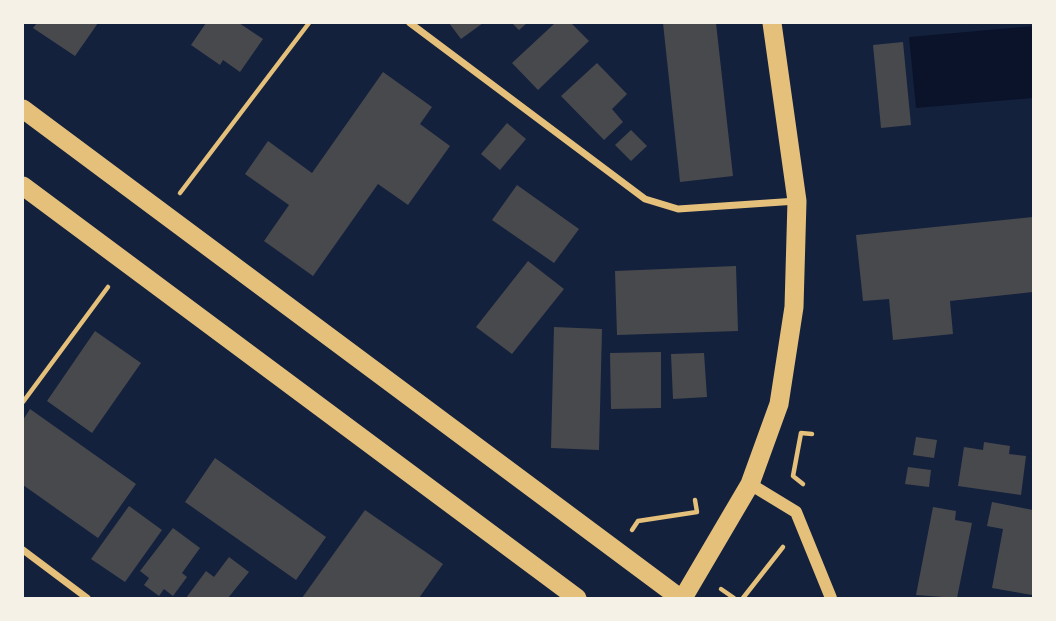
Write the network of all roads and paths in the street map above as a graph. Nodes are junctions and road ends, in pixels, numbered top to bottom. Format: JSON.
{"nodes":[{"id":1,"x":309,"y":23,"type":"edge"},
{"id":2,"x":410,"y":23,"type":"edge"},
{"id":3,"x":772,"y":23,"type":"edge"},
{"id":4,"x":23,"y":109,"type":"edge"},
{"id":5,"x":23,"y":186,"type":"edge"},
{"id":6,"x":180,"y":194,"type":"dead end"},
{"id":7,"x":797,"y":201,"type":"junction"},
{"id":8,"x":108,"y":287,"type":"dead end"},
{"id":9,"x":23,"y":402,"type":"edge"},
{"id":10,"x":750,"y":484,"type":"junction"},
{"id":11,"x":695,"y":500,"type":"dead end"},
{"id":12,"x":643,"y":538,"type":"dead end"},
{"id":13,"x":23,"y":550,"type":"edge"},
{"id":14,"x":712,"y":583,"type":"dead end"},
{"id":15,"x":88,"y":598,"type":"edge"},
{"id":16,"x":577,"y":598,"type":"edge"},
{"id":17,"x":682,"y":598,"type":"edge"},
{"id":18,"x":734,"y":598,"type":"edge"},
{"id":19,"x":831,"y":598,"type":"edge"}],
"edges":[{"from":1,"to":6,"type":"path"},
{"from":2,"to":7,"type":"street"},
{"from":3,"to":7,"type":"highway"},
{"from":4,"to":17,"type":"highway"},
{"from":5,"to":16,"type":"highway"},
{"from":7,"to":10,"type":"highway"},
{"from":8,"to":9,"type":"path"},
{"from":10,"to":17,"type":"highway"},
{"from":10,"to":19,"type":"street"},
{"from":11,"to":12,"type":"path"},
{"from":13,"to":15,"type":"street"},
{"from":14,"to":18,"type":"path"}]}
